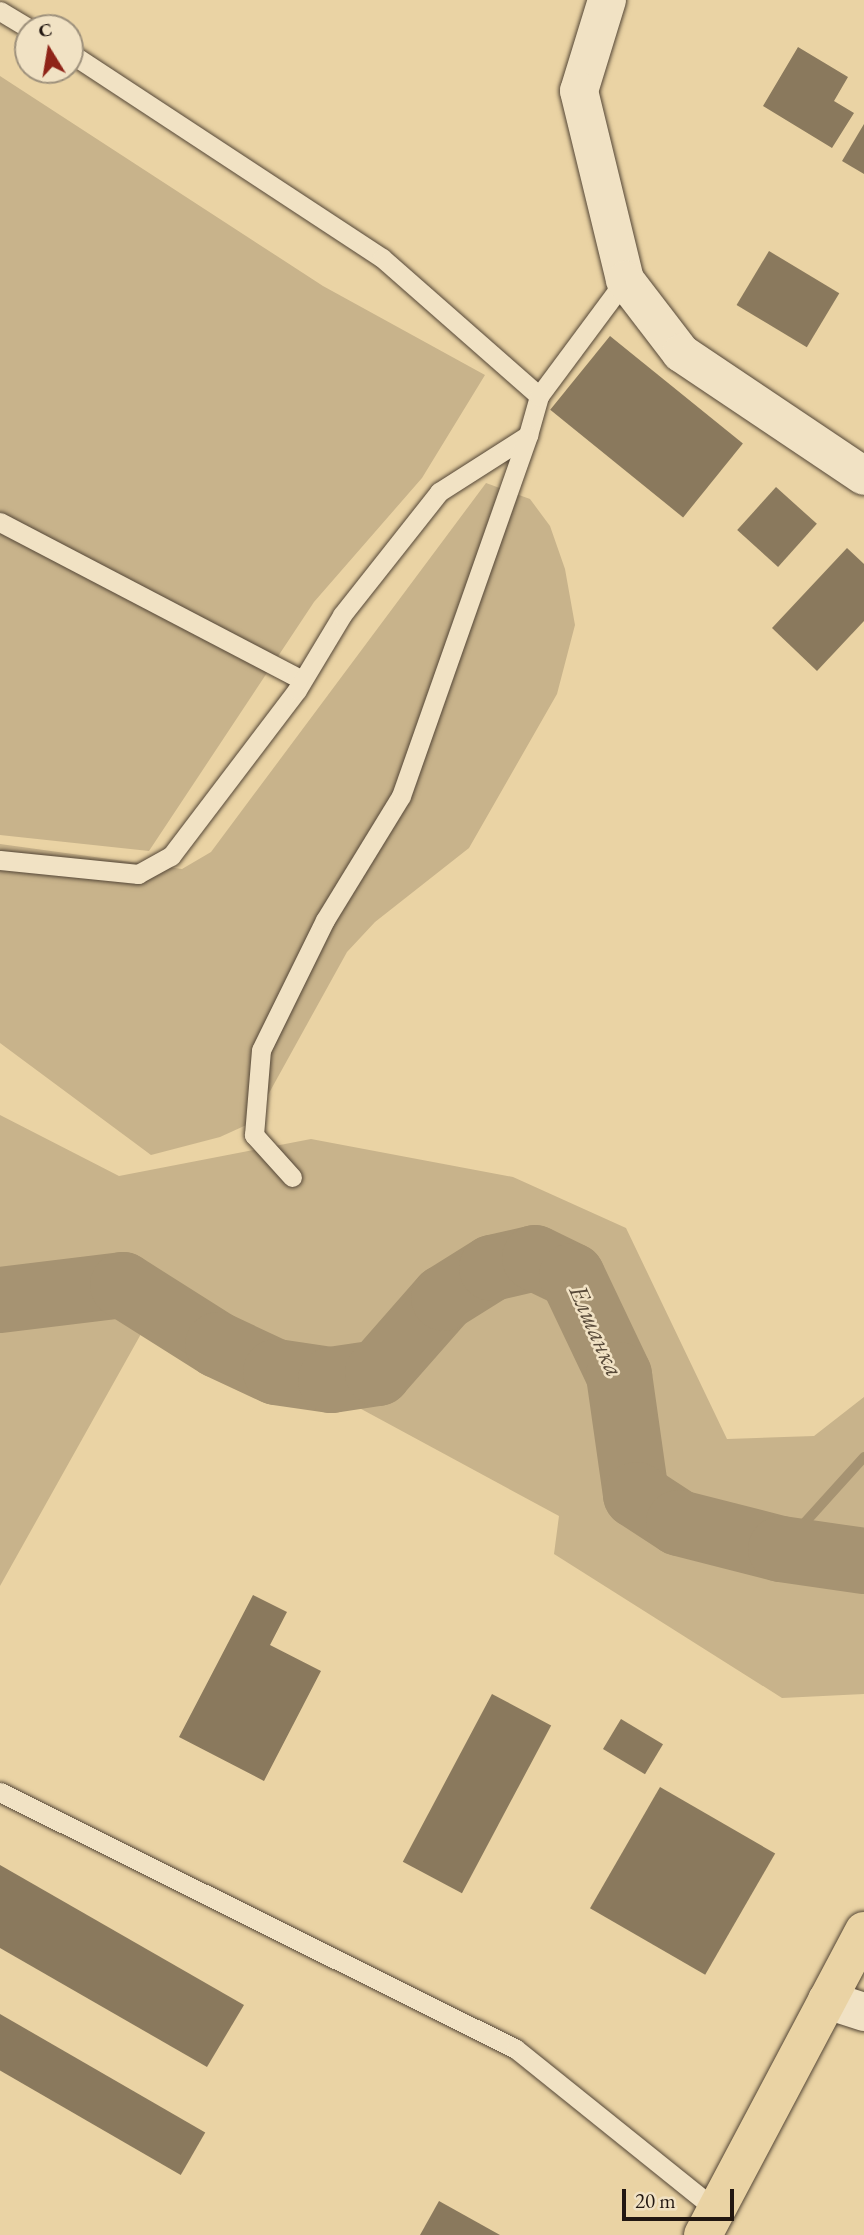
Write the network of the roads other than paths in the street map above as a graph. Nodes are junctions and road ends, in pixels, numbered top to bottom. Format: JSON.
{"nodes":[{"id":1,"x":607,"y":0,"type":"edge"},
{"id":2,"x":84,"y":62,"type":"edge"},
{"id":3,"x":625,"y":280,"type":"junction"},
{"id":4,"x":539,"y":396,"type":"junction"},
{"id":5,"x":528,"y":435,"type":"junction"},
{"id":6,"x":864,"y":476,"type":"edge"},
{"id":7,"x":0,"y":522,"type":"edge"},
{"id":8,"x":303,"y":680,"type":"junction"},
{"id":9,"x":0,"y":860,"type":"edge"},
{"id":10,"x":292,"y":1177,"type":"dead end"},
{"id":11,"x":0,"y":1792,"type":"edge"},
{"id":12,"x":864,"y":1931,"type":"edge"},
{"id":13,"x":827,"y":2000,"type":"junction"},
{"id":14,"x":864,"y":2012,"type":"edge"},
{"id":15,"x":709,"y":2223,"type":"edge"}],
"edges":[{"from":1,"to":3,"type":"street"},
{"from":2,"to":4,"type":"lane"},
{"from":3,"to":4,"type":"lane"},
{"from":3,"to":6,"type":"street"},
{"from":4,"to":5,"type":"lane"},
{"from":5,"to":8,"type":"lane"},
{"from":5,"to":10,"type":"lane"},
{"from":7,"to":8,"type":"lane"},
{"from":8,"to":9,"type":"lane"},
{"from":11,"to":15,"type":"lane"},
{"from":12,"to":13,"type":"main road"},
{"from":13,"to":14,"type":"street"},
{"from":13,"to":15,"type":"main road"}]}
